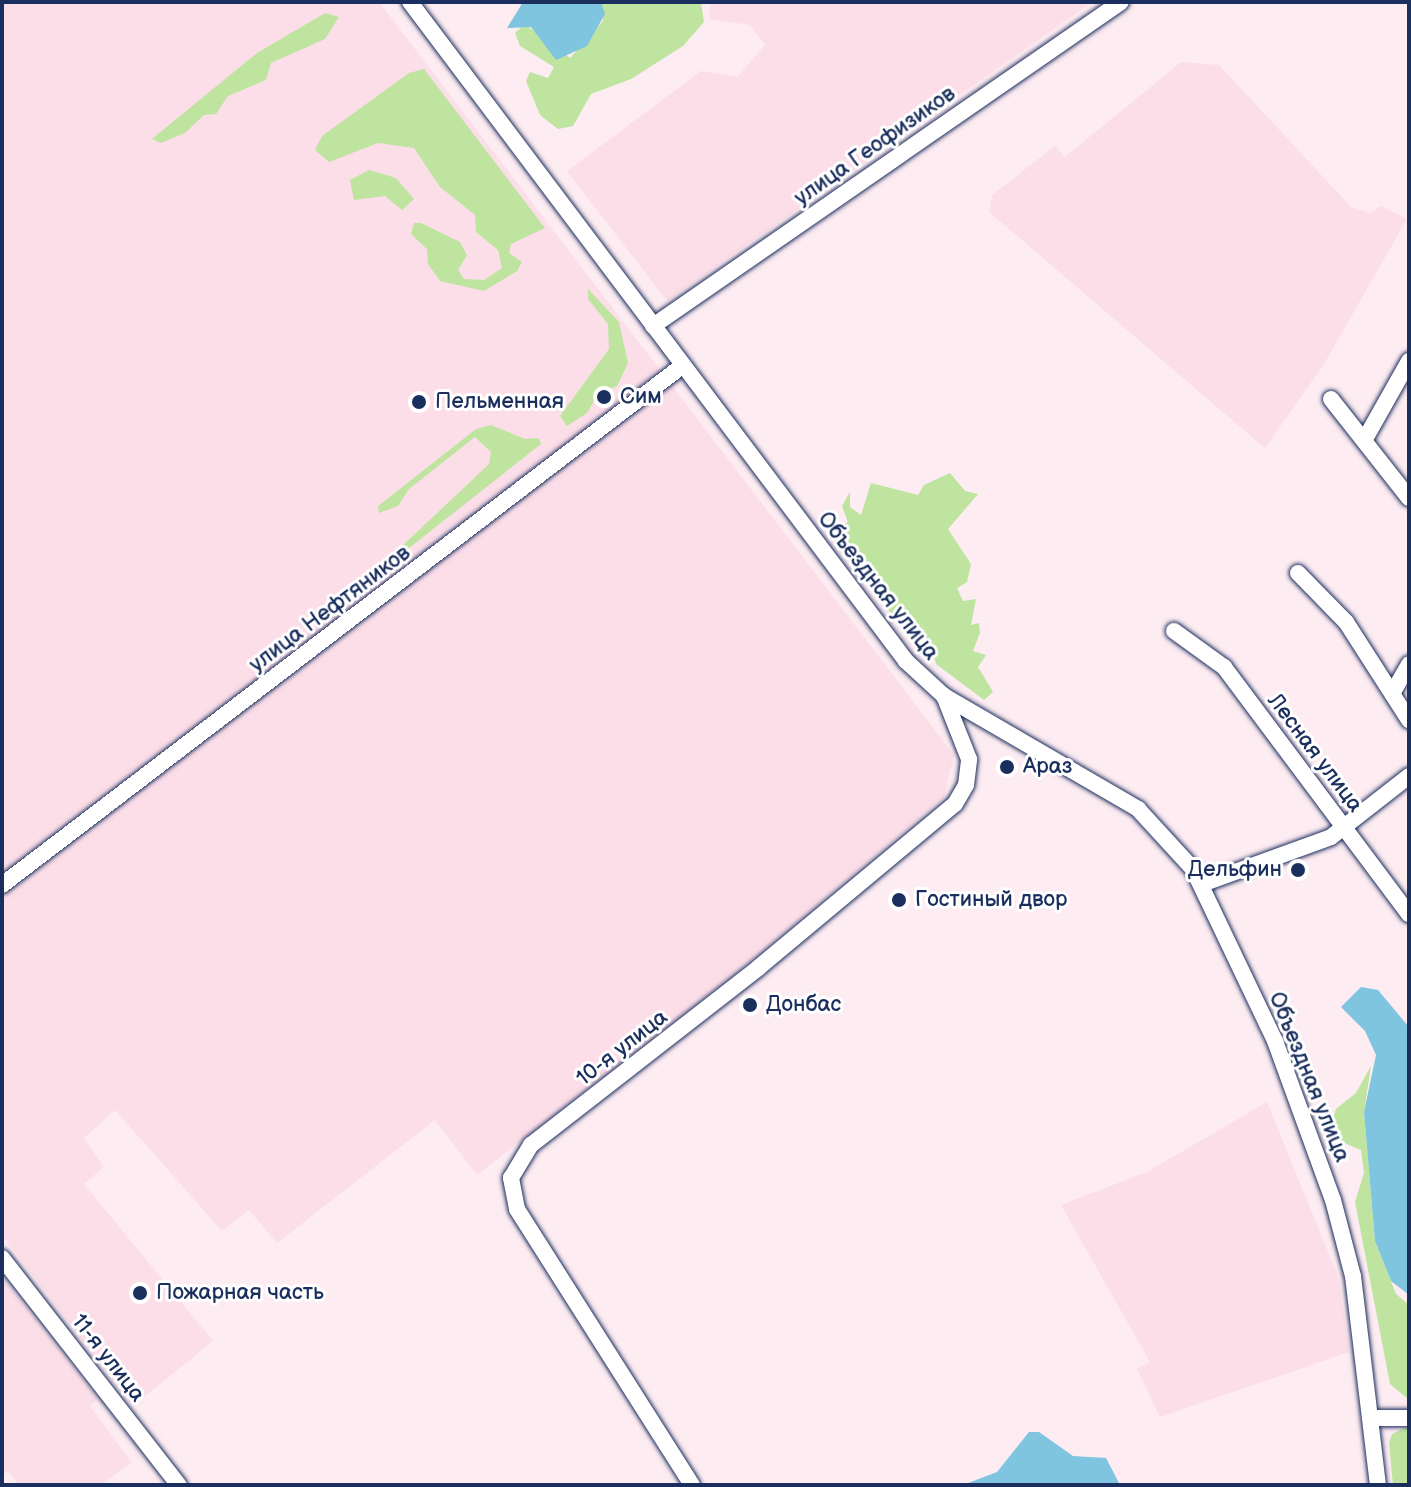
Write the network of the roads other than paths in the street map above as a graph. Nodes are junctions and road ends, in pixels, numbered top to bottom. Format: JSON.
{"nodes":[{"id":1,"x":410,"y":2,"type":"edge"},
{"id":2,"x":1121,"y":2,"type":"edge"},
{"id":3,"x":653,"y":326,"type":"junction"},
{"id":4,"x":1409,"y":361,"type":"edge"},
{"id":5,"x":682,"y":366,"type":"junction"},
{"id":6,"x":1331,"y":399,"type":"dead end"},
{"id":7,"x":1365,"y":439,"type":"junction"},
{"id":8,"x":1409,"y":498,"type":"edge"},
{"id":9,"x":1298,"y":573,"type":"dead end"},
{"id":10,"x":1174,"y":631,"type":"dead end"},
{"id":11,"x":1409,"y":664,"type":"edge"},
{"id":12,"x":1393,"y":692,"type":"junction"},
{"id":13,"x":944,"y":696,"type":"junction"},
{"id":14,"x":1409,"y":720,"type":"edge"},
{"id":15,"x":1409,"y":776,"type":"edge"},
{"id":16,"x":1344,"y":829,"type":"junction"},
{"id":17,"x":1202,"y":884,"type":"junction"},
{"id":18,"x":2,"y":885,"type":"edge"},
{"id":19,"x":1409,"y":914,"type":"edge"},
{"id":20,"x":2,"y":1258,"type":"edge"},
{"id":21,"x":1373,"y":1418,"type":"junction"},
{"id":22,"x":1409,"y":1418,"type":"edge"},
{"id":23,"x":179,"y":1485,"type":"edge"},
{"id":24,"x":692,"y":1485,"type":"edge"},
{"id":25,"x":1378,"y":1485,"type":"edge"}],
"edges":[{"from":1,"to":3,"type":"street","name":"Объездная улица"},
{"from":2,"to":3,"type":"street","name":"улица Геофизиков"},
{"from":3,"to":5,"type":"street","name":"Объездная улица"},
{"from":4,"to":7,"type":"street"},
{"from":5,"to":13,"type":"street","name":"Объездная улица"},
{"from":5,"to":18,"type":"street","name":"улица Нефтяников"},
{"from":6,"to":7,"type":"street"},
{"from":7,"to":8,"type":"street"},
{"from":9,"to":12,"type":"street"},
{"from":10,"to":16,"type":"street","name":"Лесная улица"},
{"from":11,"to":12,"type":"street"},
{"from":12,"to":14,"type":"street"},
{"from":13,"to":17,"type":"street","name":"Объездная улица"},
{"from":13,"to":24,"type":"street","name":"10-я улица"},
{"from":15,"to":16,"type":"street"},
{"from":16,"to":17,"type":"street"},
{"from":16,"to":19,"type":"street","name":"Лесная улица"},
{"from":17,"to":21,"type":"street","name":"Объездная улица"},
{"from":20,"to":23,"type":"street","name":"11-я улица"},
{"from":21,"to":22,"type":"street"},
{"from":21,"to":25,"type":"street","name":"Объездная улица"}]}
